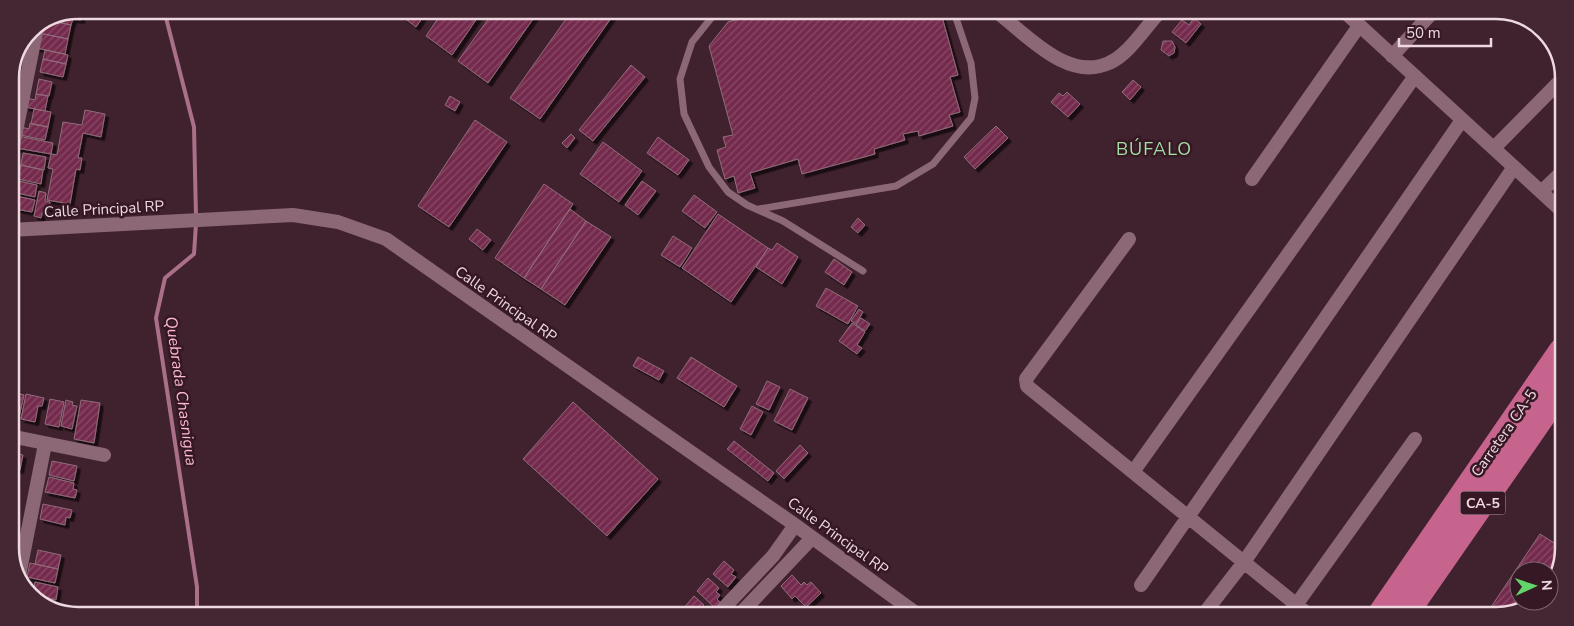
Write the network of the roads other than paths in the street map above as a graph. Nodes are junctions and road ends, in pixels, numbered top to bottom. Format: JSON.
{"nodes":[{"id":1,"x":710,"y":19,"type":"edge"},
{"id":2,"x":956,"y":19,"type":"edge"},
{"id":3,"x":1006,"y":19,"type":"edge"},
{"id":4,"x":1154,"y":19,"type":"edge"},
{"id":5,"x":1352,"y":19,"type":"edge"},
{"id":6,"x":1426,"y":19,"type":"edge"},
{"id":7,"x":1360,"y":26,"type":"junction"},
{"id":8,"x":35,"y":37,"type":"edge"},
{"id":9,"x":1392,"y":56,"type":"junction"},
{"id":10,"x":1415,"y":76,"type":"junction"},
{"id":11,"x":1555,"y":85,"type":"edge"},
{"id":12,"x":19,"y":116,"type":"edge"},
{"id":13,"x":1462,"y":120,"type":"junction"},
{"id":14,"x":1494,"y":148,"type":"junction"},
{"id":15,"x":1514,"y":167,"type":"junction"},
{"id":16,"x":1252,"y":179,"type":"dead end"},
{"id":17,"x":1555,"y":179,"type":"edge"},
{"id":18,"x":1541,"y":192,"type":"junction"},
{"id":19,"x":1555,"y":205,"type":"edge"},
{"id":20,"x":759,"y":209,"type":"junction"},
{"id":21,"x":19,"y":230,"type":"edge"},
{"id":22,"x":1129,"y":239,"type":"dead end"},
{"id":23,"x":863,"y":271,"type":"dead end"},
{"id":24,"x":1555,"y":359,"type":"edge"},
{"id":25,"x":1555,"y":400,"type":"edge"},
{"id":26,"x":19,"y":438,"type":"edge"},
{"id":27,"x":1415,"y":439,"type":"dead end"},
{"id":28,"x":45,"y":444,"type":"junction"},
{"id":29,"x":104,"y":455,"type":"dead end"},
{"id":30,"x":1133,"y":472,"type":"junction"},
{"id":31,"x":1188,"y":517,"type":"junction"},
{"id":32,"x":795,"y":525,"type":"junction"},
{"id":33,"x":812,"y":538,"type":"junction"},
{"id":34,"x":1244,"y":562,"type":"junction"},
{"id":35,"x":21,"y":565,"type":"edge"},
{"id":36,"x":1413,"y":565,"type":"junction"},
{"id":37,"x":1141,"y":585,"type":"dead end"},
{"id":38,"x":1296,"y":605,"type":"junction"},
{"id":39,"x":725,"y":607,"type":"edge"},
{"id":40,"x":747,"y":607,"type":"edge"},
{"id":41,"x":907,"y":607,"type":"edge"},
{"id":42,"x":1209,"y":607,"type":"edge"},
{"id":43,"x":1299,"y":607,"type":"edge"},
{"id":44,"x":1384,"y":607,"type":"edge"},
{"id":45,"x":1401,"y":607,"type":"edge"},
{"id":46,"x":1411,"y":607,"type":"edge"}],
"edges":[{"from":1,"to":20,"type":"lane"},
{"from":2,"to":20,"type":"lane"},
{"from":3,"to":4,"type":"street"},
{"from":5,"to":7,"type":"street"},
{"from":6,"to":9,"type":"street"},
{"from":7,"to":9,"type":"street"},
{"from":7,"to":16,"type":"street"},
{"from":8,"to":12,"type":"street"},
{"from":9,"to":10,"type":"street"},
{"from":10,"to":13,"type":"street"},
{"from":10,"to":30,"type":"street"},
{"from":11,"to":14,"type":"street"},
{"from":13,"to":14,"type":"street"},
{"from":13,"to":31,"type":"street"},
{"from":14,"to":15,"type":"street"},
{"from":15,"to":18,"type":"street"},
{"from":15,"to":34,"type":"street"},
{"from":17,"to":18,"type":"street"},
{"from":18,"to":19,"type":"street"},
{"from":20,"to":23,"type":"lane"},
{"from":21,"to":32,"type":"street","name":"Calle Principal RP"},
{"from":22,"to":30,"type":"street"},
{"from":24,"to":36,"type":"highway","name":"Carretera CA-5","number":"CA-5"},
{"from":25,"to":46,"type":"highway","name":"Carretera CA-5","number":"CA-5"},
{"from":26,"to":28,"type":"street"},
{"from":27,"to":38,"type":"street"},
{"from":28,"to":29,"type":"street"},
{"from":28,"to":35,"type":"street"},
{"from":30,"to":31,"type":"street"},
{"from":31,"to":34,"type":"street"},
{"from":31,"to":37,"type":"street"},
{"from":32,"to":33,"type":"street","name":"Calle Principal RP"},
{"from":32,"to":39,"type":"street"},
{"from":33,"to":40,"type":"street"},
{"from":33,"to":41,"type":"street","name":"Calle Principal RP"},
{"from":34,"to":38,"type":"street"},
{"from":34,"to":42,"type":"street"},
{"from":36,"to":44,"type":"highway","name":"Carretera CA-5","number":"CA-5"},
{"from":36,"to":45,"type":"highway"},
{"from":38,"to":43,"type":"street"}]}
